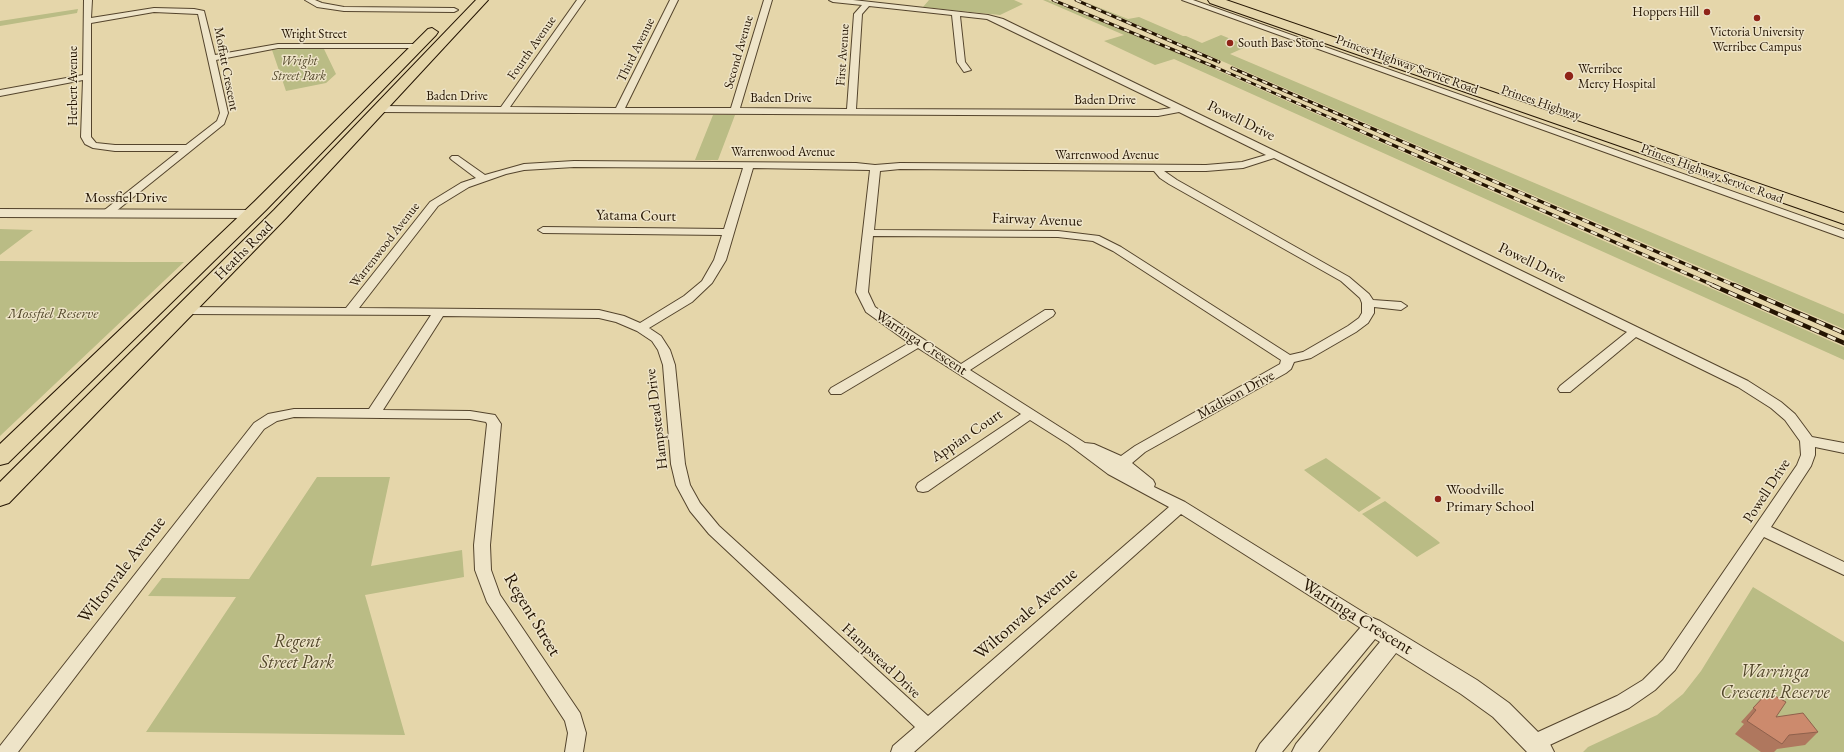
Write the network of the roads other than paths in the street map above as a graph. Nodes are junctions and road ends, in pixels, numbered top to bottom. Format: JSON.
{"nodes":[{"id":1,"x":88,"y":0,"type":"edge"},
{"id":2,"x":309,"y":0,"type":"edge"},
{"id":3,"x":482,"y":0,"type":"edge"},
{"id":4,"x":581,"y":0,"type":"edge"},
{"id":5,"x":674,"y":0,"type":"edge"},
{"id":6,"x":768,"y":0,"type":"edge"},
{"id":7,"x":833,"y":0,"type":"edge"},
{"id":8,"x":1186,"y":0,"type":"edge"},
{"id":9,"x":1214,"y":0,"type":"edge"},
{"id":10,"x":1239,"y":0,"type":"edge"},
{"id":11,"x":1203,"y":3,"type":"edge"},
{"id":12,"x":867,"y":4,"type":"junction"},
{"id":13,"x":463,"y":7,"type":"edge"},
{"id":14,"x":956,"y":14,"type":"junction"},
{"id":15,"x":87,"y":21,"type":"junction"},
{"id":16,"x":1300,"y":25,"type":"junction"},
{"id":17,"x":1280,"y":34,"type":"junction"},
{"id":18,"x":419,"y":46,"type":"junction"},
{"id":19,"x":211,"y":58,"type":"junction"},
{"id":20,"x":967,"y":70,"type":"dead end"},
{"id":21,"x":87,"y":77,"type":"junction"},
{"id":22,"x":0,"y":93,"type":"edge"},
{"id":23,"x":379,"y":109,"type":"junction"},
{"id":24,"x":504,"y":109,"type":"junction"},
{"id":25,"x":1182,"y":109,"type":"junction"},
{"id":26,"x":619,"y":110,"type":"junction"},
{"id":27,"x":735,"y":111,"type":"junction"},
{"id":28,"x":851,"y":111,"type":"junction"},
{"id":29,"x":189,"y":148,"type":"junction"},
{"id":30,"x":1275,"y":155,"type":"junction"},
{"id":31,"x":456,"y":158,"type":"dead end"},
{"id":32,"x":749,"y":166,"type":"junction"},
{"id":33,"x":875,"y":168,"type":"junction"},
{"id":34,"x":1157,"y":168,"type":"junction"},
{"id":35,"x":483,"y":178,"type":"junction"},
{"id":36,"x":1822,"y":209,"type":"edge"},
{"id":37,"x":0,"y":214,"type":"edge"},
{"id":38,"x":102,"y":218,"type":"junction"},
{"id":39,"x":247,"y":218,"type":"junction"},
{"id":40,"x":275,"y":219,"type":"junction"},
{"id":41,"x":1844,"y":219,"type":"edge"},
{"id":42,"x":0,"y":220,"type":"edge"},
{"id":43,"x":543,"y":230,"type":"dead end"},
{"id":44,"x":728,"y":232,"type":"junction"},
{"id":45,"x":869,"y":233,"type":"junction"},
{"id":46,"x":1844,"y":235,"type":"edge"},
{"id":47,"x":1368,"y":303,"type":"junction"},
{"id":48,"x":1401,"y":306,"type":"dead end"},
{"id":49,"x":152,"y":310,"type":"junction"},
{"id":50,"x":185,"y":310,"type":"junction"},
{"id":51,"x":350,"y":311,"type":"junction"},
{"id":52,"x":439,"y":312,"type":"junction"},
{"id":53,"x":1049,"y":313,"type":"dead end"},
{"id":54,"x":641,"y":328,"type":"junction"},
{"id":55,"x":1636,"y":331,"type":"junction"},
{"id":56,"x":918,"y":343,"type":"junction"},
{"id":57,"x":1288,"y":359,"type":"junction"},
{"id":58,"x":961,"y":370,"type":"junction"},
{"id":59,"x":1565,"y":389,"type":"dead end"},
{"id":60,"x":836,"y":391,"type":"dead end"},
{"id":61,"x":372,"y":414,"type":"junction"},
{"id":62,"x":1030,"y":414,"type":"junction"},
{"id":63,"x":1806,"y":442,"type":"junction"},
{"id":64,"x":1844,"y":448,"type":"edge"},
{"id":65,"x":0,"y":458,"type":"edge"},
{"id":66,"x":1118,"y":466,"type":"junction"},
{"id":67,"x":923,"y":487,"type":"dead end"},
{"id":68,"x":0,"y":497,"type":"edge"},
{"id":69,"x":1180,"y":506,"type":"junction"},
{"id":70,"x":1762,"y":529,"type":"junction"},
{"id":71,"x":1844,"y":569,"type":"edge"},
{"id":72,"x":1373,"y":627,"type":"junction"},
{"id":73,"x":1394,"y":640,"type":"junction"},
{"id":74,"x":927,"y":727,"type":"junction"},
{"id":75,"x":1538,"y":747,"type":"edge"},
{"id":76,"x":6,"y":752,"type":"edge"},
{"id":77,"x":574,"y":752,"type":"edge"},
{"id":78,"x":900,"y":752,"type":"edge"},
{"id":79,"x":1268,"y":752,"type":"edge"},
{"id":80,"x":1304,"y":752,"type":"edge"}],
"edges":[{"from":1,"to":15,"type":"street","name":"Herbert Avenue"},
{"from":2,"to":13,"type":"street"},
{"from":3,"to":13,"type":"main road","name":"Heaths Road"},
{"from":4,"to":24,"type":"street","name":"Fourth Avenue"},
{"from":5,"to":26,"type":"street","name":"Third Avenue"},
{"from":6,"to":27,"type":"street","name":"Second Avenue"},
{"from":7,"to":12,"type":"street","name":"Powell Drive"},
{"from":8,"to":11,"type":"street","name":"Princes Highway Service Road"},
{"from":9,"to":16,"type":"highway","name":"Princes Highway"},
{"from":10,"to":16,"type":"highway","name":"Princes Highway"},
{"from":11,"to":17,"type":"street","name":"Princes Highway Service Road"},
{"from":12,"to":14,"type":"street","name":"Powell Drive"},
{"from":12,"to":28,"type":"street","name":"First Avenue"},
{"from":13,"to":18,"type":"main road","name":"Heaths Road"},
{"from":13,"to":23,"type":"main road","name":"Heaths Road"},
{"from":14,"to":20,"type":"street"},
{"from":14,"to":25,"type":"street","name":"Powell Drive"},
{"from":15,"to":19,"type":"street","name":"Moffatt Crescent"},
{"from":15,"to":21,"type":"street","name":"Herbert Avenue"},
{"from":16,"to":17,"type":"street"},
{"from":16,"to":36,"type":"highway","name":"Princes Highway"},
{"from":17,"to":36,"type":"street","name":"Princes Highway Service Road"},
{"from":18,"to":19,"type":"street","name":"Wright Street"},
{"from":18,"to":39,"type":"main road","name":"Heaths Road"},
{"from":19,"to":29,"type":"street","name":"Moffatt Crescent"},
{"from":21,"to":22,"type":"street"},
{"from":21,"to":29,"type":"street","name":"Herbert Avenue"},
{"from":23,"to":24,"type":"street","name":"Baden Drive"},
{"from":23,"to":40,"type":"main road","name":"Heaths Road"},
{"from":24,"to":26,"type":"street","name":"Baden Drive"},
{"from":25,"to":28,"type":"street","name":"Baden Drive"},
{"from":25,"to":30,"type":"street","name":"Powell Drive"},
{"from":26,"to":27,"type":"street","name":"Baden Drive"},
{"from":27,"to":28,"type":"street","name":"Baden Drive"},
{"from":29,"to":38,"type":"street","name":"Moffatt Crescent"},
{"from":30,"to":34,"type":"street","name":"Warrenwood Avenue"},
{"from":30,"to":55,"type":"street","name":"Powell Drive"},
{"from":31,"to":35,"type":"street"},
{"from":32,"to":33,"type":"street","name":"Warrenwood Avenue"},
{"from":32,"to":35,"type":"street","name":"Warrenwood Avenue"},
{"from":32,"to":44,"type":"street"},
{"from":33,"to":34,"type":"street","name":"Warrenwood Avenue"},
{"from":33,"to":45,"type":"street","name":"Warringa Crescent"},
{"from":34,"to":47,"type":"street"},
{"from":35,"to":51,"type":"street","name":"Warrenwood Avenue"},
{"from":36,"to":41,"type":"highway","name":"Princes Highway"},
{"from":36,"to":46,"type":"street","name":"Princes Highway Service Road"},
{"from":37,"to":38,"type":"street","name":"Mossfiel Drive"},
{"from":38,"to":39,"type":"street","name":"Mossfiel Drive"},
{"from":38,"to":42,"type":"street","name":"Mossfiel Drive"},
{"from":39,"to":40,"type":"main road"},
{"from":39,"to":49,"type":"main road","name":"Heaths Road"},
{"from":40,"to":50,"type":"main road","name":"Heaths Road"},
{"from":43,"to":44,"type":"street","name":"Yatama Court"},
{"from":44,"to":54,"type":"street"},
{"from":45,"to":56,"type":"street","name":"Warringa Crescent"},
{"from":45,"to":57,"type":"street","name":"Fairway Avenue"},
{"from":47,"to":48,"type":"street"},
{"from":47,"to":57,"type":"street","name":"Madison Drive"},
{"from":49,"to":50,"type":"main road"},
{"from":49,"to":65,"type":"main road","name":"Heaths Road"},
{"from":50,"to":51,"type":"street","name":"Hampstead Drive"},
{"from":50,"to":68,"type":"main road","name":"Heaths Road"},
{"from":51,"to":52,"type":"street","name":"Hampstead Drive"},
{"from":52,"to":54,"type":"street","name":"Hampstead Drive"},
{"from":52,"to":61,"type":"street"},
{"from":53,"to":58,"type":"street"},
{"from":54,"to":74,"type":"street","name":"Hampstead Drive"},
{"from":55,"to":59,"type":"street"},
{"from":55,"to":63,"type":"street","name":"Powell Drive"},
{"from":56,"to":58,"type":"street","name":"Warringa Crescent"},
{"from":56,"to":60,"type":"street"},
{"from":57,"to":66,"type":"street","name":"Madison Drive"},
{"from":58,"to":62,"type":"street","name":"Warringa Crescent"},
{"from":61,"to":76,"type":"street","name":"Wiltonvale Avenue"},
{"from":61,"to":77,"type":"street","name":"Regent Street"},
{"from":62,"to":66,"type":"street","name":"Warringa Crescent"},
{"from":62,"to":67,"type":"street","name":"Appian Court"},
{"from":63,"to":64,"type":"street"},
{"from":63,"to":70,"type":"street","name":"Powell Drive"},
{"from":66,"to":69,"type":"street","name":"Warringa Crescent"},
{"from":69,"to":72,"type":"street","name":"Warringa Crescent"},
{"from":69,"to":74,"type":"street","name":"Wiltonvale Avenue"},
{"from":70,"to":71,"type":"street"},
{"from":70,"to":75,"type":"street","name":"Powell Drive"},
{"from":72,"to":73,"type":"street","name":"Warringa Crescent"},
{"from":72,"to":79,"type":"street"},
{"from":73,"to":75,"type":"street","name":"Warringa Crescent"},
{"from":73,"to":80,"type":"street"},
{"from":74,"to":78,"type":"street","name":"Wiltonvale Avenue"}]}
